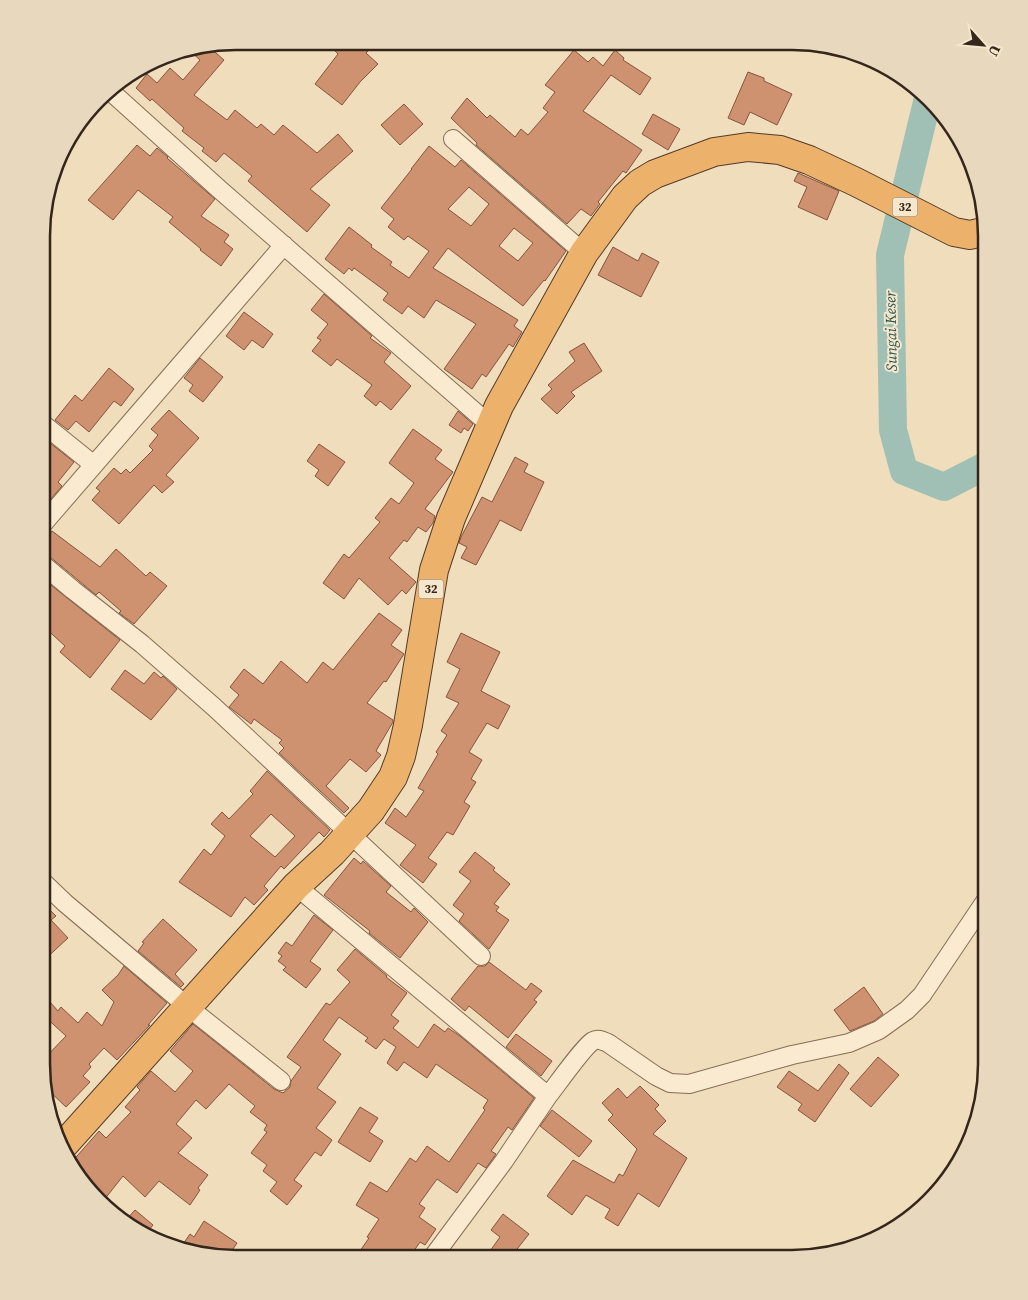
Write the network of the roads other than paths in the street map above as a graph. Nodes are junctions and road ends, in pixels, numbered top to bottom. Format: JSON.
{"nodes":[{"id":1,"x":114,"y":95,"type":"edge"},
{"id":2,"x":453,"y":139,"type":"dead end"},
{"id":3,"x":978,"y":234,"type":"edge"},
{"id":4,"x":284,"y":245,"type":"junction"},
{"id":5,"x":584,"y":253,"type":"junction"},
{"id":6,"x":490,"y":425,"type":"junction"},
{"id":7,"x":50,"y":430,"type":"edge"},
{"id":8,"x":94,"y":465,"type":"junction"},
{"id":9,"x":50,"y":515,"type":"edge"},
{"id":10,"x":50,"y":571,"type":"edge"},
{"id":11,"x":350,"y":834,"type":"junction"},
{"id":12,"x":296,"y":886,"type":"junction"},
{"id":13,"x":50,"y":889,"type":"edge"},
{"id":14,"x":978,"y":912,"type":"edge"},
{"id":15,"x":482,"y":956,"type":"dead end"},
{"id":16,"x":188,"y":1007,"type":"junction"},
{"id":17,"x":281,"y":1081,"type":"dead end"},
{"id":18,"x":548,"y":1096,"type":"junction"},
{"id":19,"x":67,"y":1141,"type":"edge"},
{"id":20,"x":438,"y":1250,"type":"edge"}],
"edges":[{"from":1,"to":4,"type":"street"},
{"from":2,"to":5,"type":"street"},
{"from":3,"to":5,"type":"highway","number":"32"},
{"from":4,"to":6,"type":"street"},
{"from":4,"to":8,"type":"street"},
{"from":5,"to":6,"type":"highway","number":"32"},
{"from":6,"to":11,"type":"highway","number":"32"},
{"from":7,"to":8,"type":"street"},
{"from":8,"to":9,"type":"street"},
{"from":10,"to":11,"type":"street"},
{"from":11,"to":12,"type":"highway","number":"32"},
{"from":11,"to":15,"type":"street"},
{"from":12,"to":16,"type":"highway","number":"32"},
{"from":12,"to":18,"type":"street"},
{"from":13,"to":16,"type":"street"},
{"from":14,"to":18,"type":"street"},
{"from":16,"to":17,"type":"street"},
{"from":16,"to":19,"type":"highway","number":"32"},
{"from":18,"to":20,"type":"street"}]}
